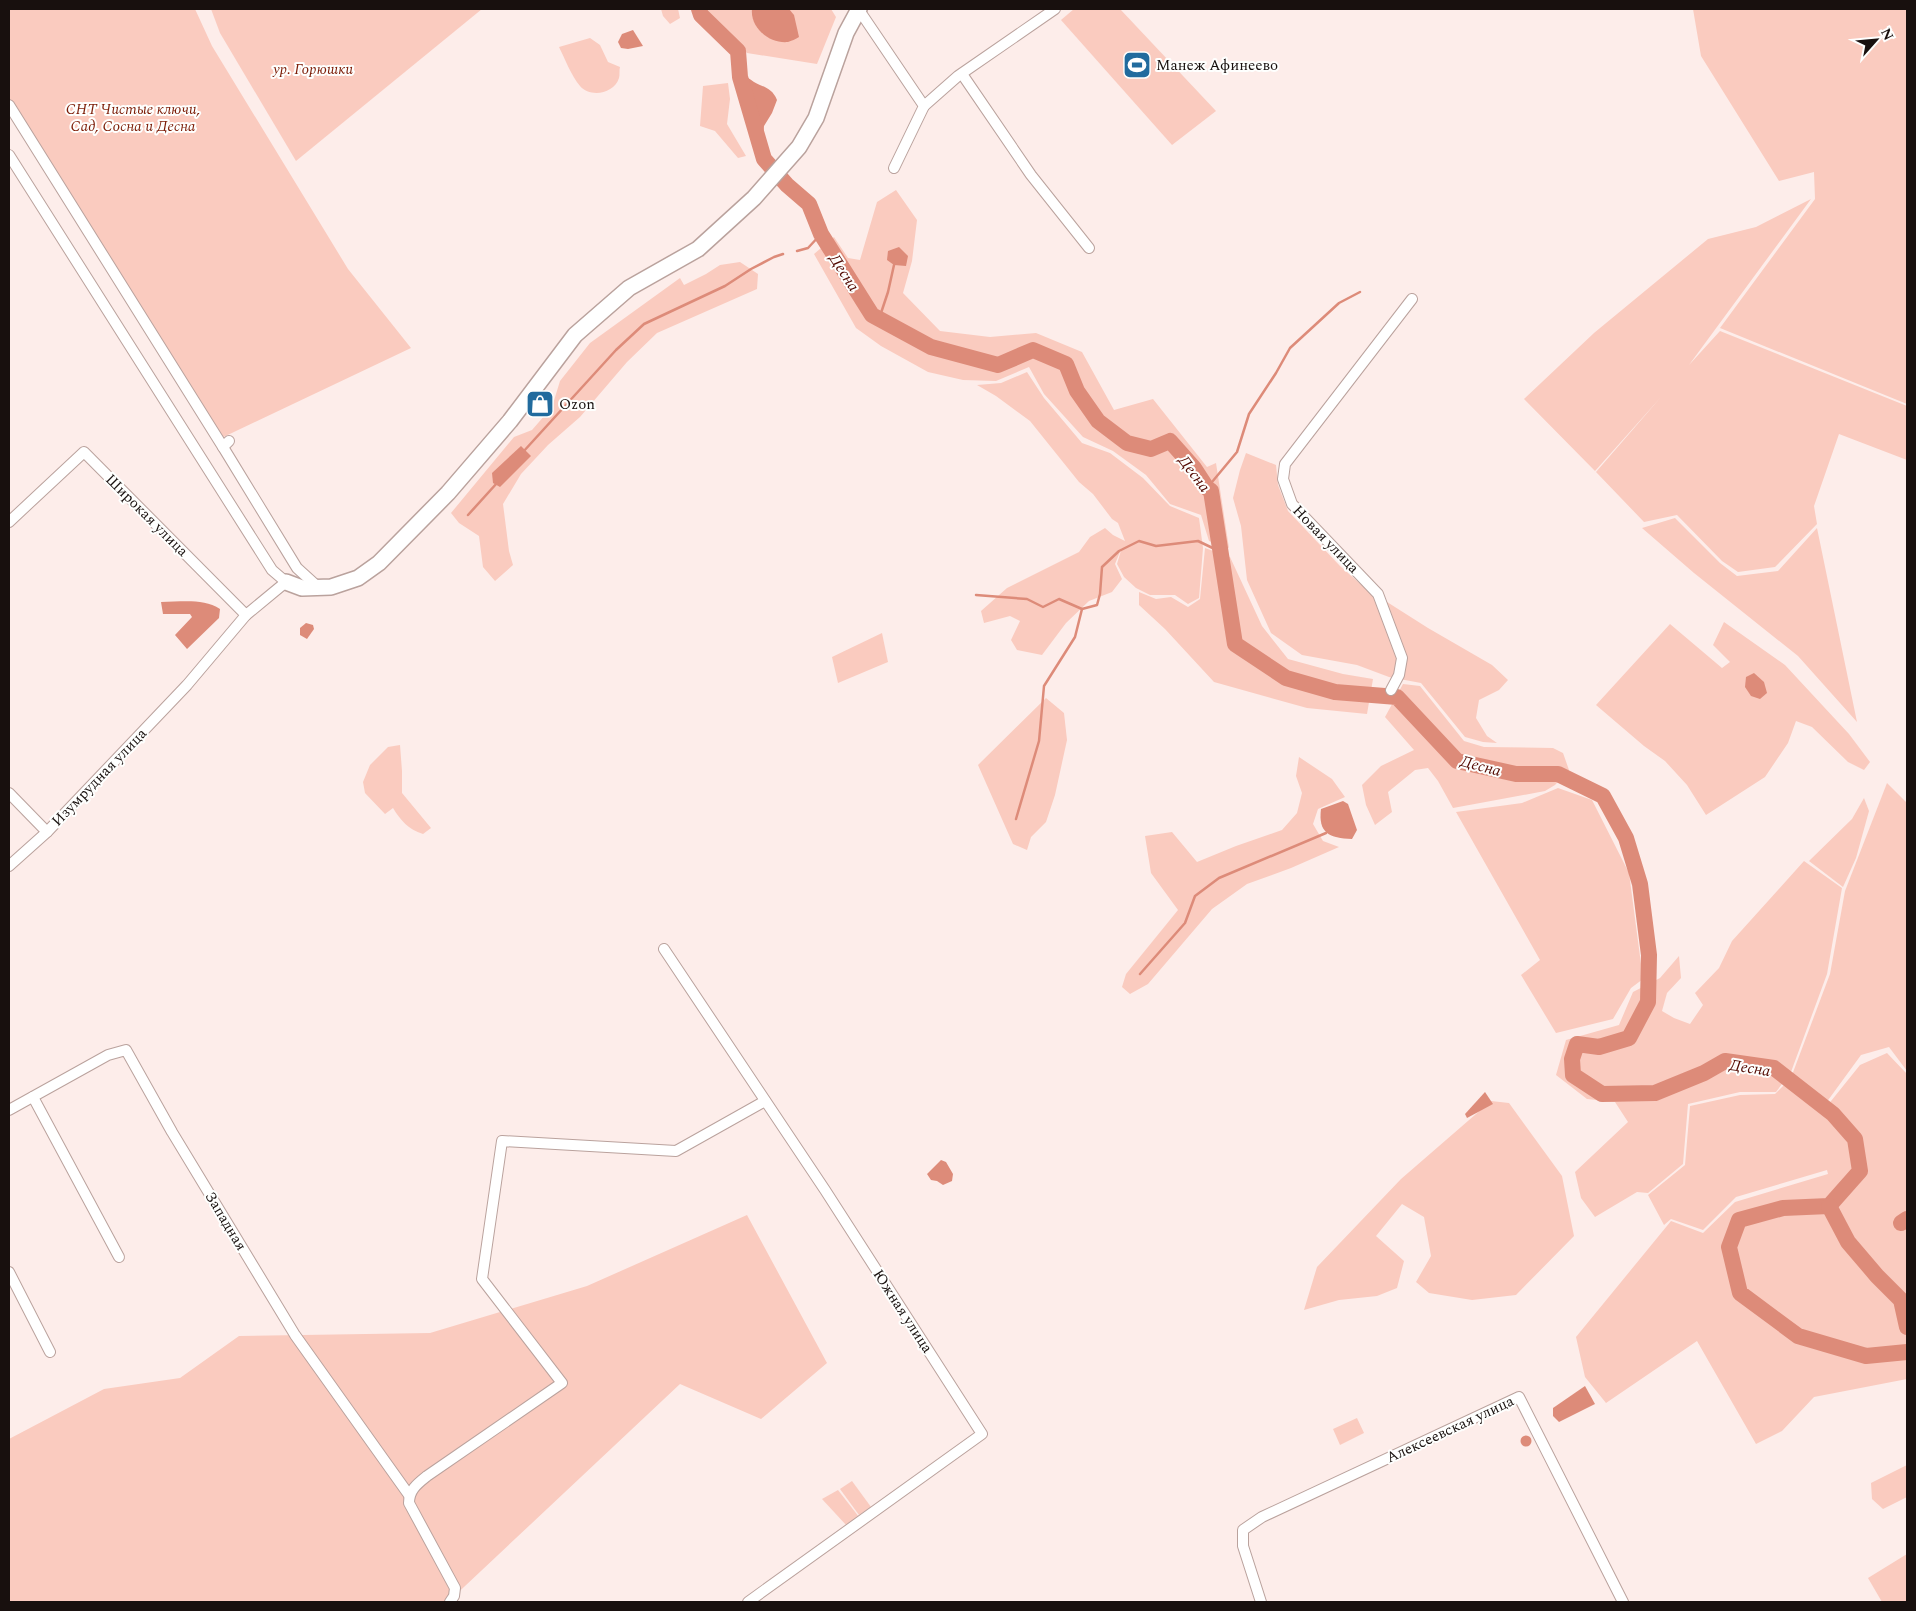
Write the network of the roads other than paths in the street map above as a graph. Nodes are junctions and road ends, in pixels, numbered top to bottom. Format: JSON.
{"nodes":[{"id":1,"x":859,"y":9,"type":"edge"},
{"id":2,"x":1054,"y":9,"type":"edge"},
{"id":3,"x":962,"y":74,"type":"junction"},
{"id":4,"x":9,"y":105,"type":"edge"},
{"id":5,"x":924,"y":106,"type":"junction"},
{"id":6,"x":9,"y":155,"type":"edge"},
{"id":7,"x":894,"y":168,"type":"dead end"},
{"id":8,"x":1089,"y":248,"type":"dead end"},
{"id":9,"x":1412,"y":299,"type":"dead end"},
{"id":10,"x":9,"y":522,"type":"edge"},
{"id":11,"x":286,"y":582,"type":"junction"},
{"id":12,"x":319,"y":588,"type":"junction"},
{"id":13,"x":246,"y":615,"type":"junction"},
{"id":14,"x":1391,"y":690,"type":"dead end"},
{"id":15,"x":9,"y":793,"type":"edge"},
{"id":16,"x":47,"y":832,"type":"junction"},
{"id":17,"x":9,"y":866,"type":"edge"},
{"id":18,"x":664,"y":949,"type":"dead end"},
{"id":19,"x":33,"y":1096,"type":"junction"},
{"id":20,"x":765,"y":1101,"type":"junction"},
{"id":21,"x":9,"y":1110,"type":"edge"},
{"id":22,"x":119,"y":1256,"type":"dead end"},
{"id":23,"x":9,"y":1272,"type":"edge"},
{"id":24,"x":50,"y":1352,"type":"dead end"},
{"id":25,"x":409,"y":1495,"type":"junction"},
{"id":26,"x":450,"y":1602,"type":"edge"},
{"id":27,"x":748,"y":1602,"type":"edge"},
{"id":28,"x":1261,"y":1602,"type":"edge"},
{"id":29,"x":1623,"y":1602,"type":"edge"}],
"edges":[{"from":1,"to":5,"type":"street"},
{"from":1,"to":12,"type":"street"},
{"from":2,"to":3,"type":"street"},
{"from":3,"to":5,"type":"street"},
{"from":3,"to":8,"type":"street"},
{"from":4,"to":12,"type":"street"},
{"from":5,"to":7,"type":"street"},
{"from":6,"to":11,"type":"street"},
{"from":9,"to":14,"type":"street","name":"Новая улица"},
{"from":10,"to":13,"type":"street","name":"Широкая улица"},
{"from":11,"to":12,"type":"street"},
{"from":11,"to":13,"type":"street"},
{"from":13,"to":16,"type":"street","name":"Изумрудная улица"},
{"from":15,"to":16,"type":"street"},
{"from":16,"to":17,"type":"street","name":"Изумрудная улица"},
{"from":18,"to":20,"type":"street","name":"Южная улица"},
{"from":19,"to":21,"type":"street","name":"Западная"},
{"from":19,"to":22,"type":"street"},
{"from":19,"to":25,"type":"street","name":"Западная"},
{"from":20,"to":25,"type":"street"},
{"from":20,"to":27,"type":"street","name":"Южная улица"},
{"from":23,"to":24,"type":"street"},
{"from":25,"to":26,"type":"street"},
{"from":28,"to":29,"type":"street","name":"Алексеевская улица"}]}
